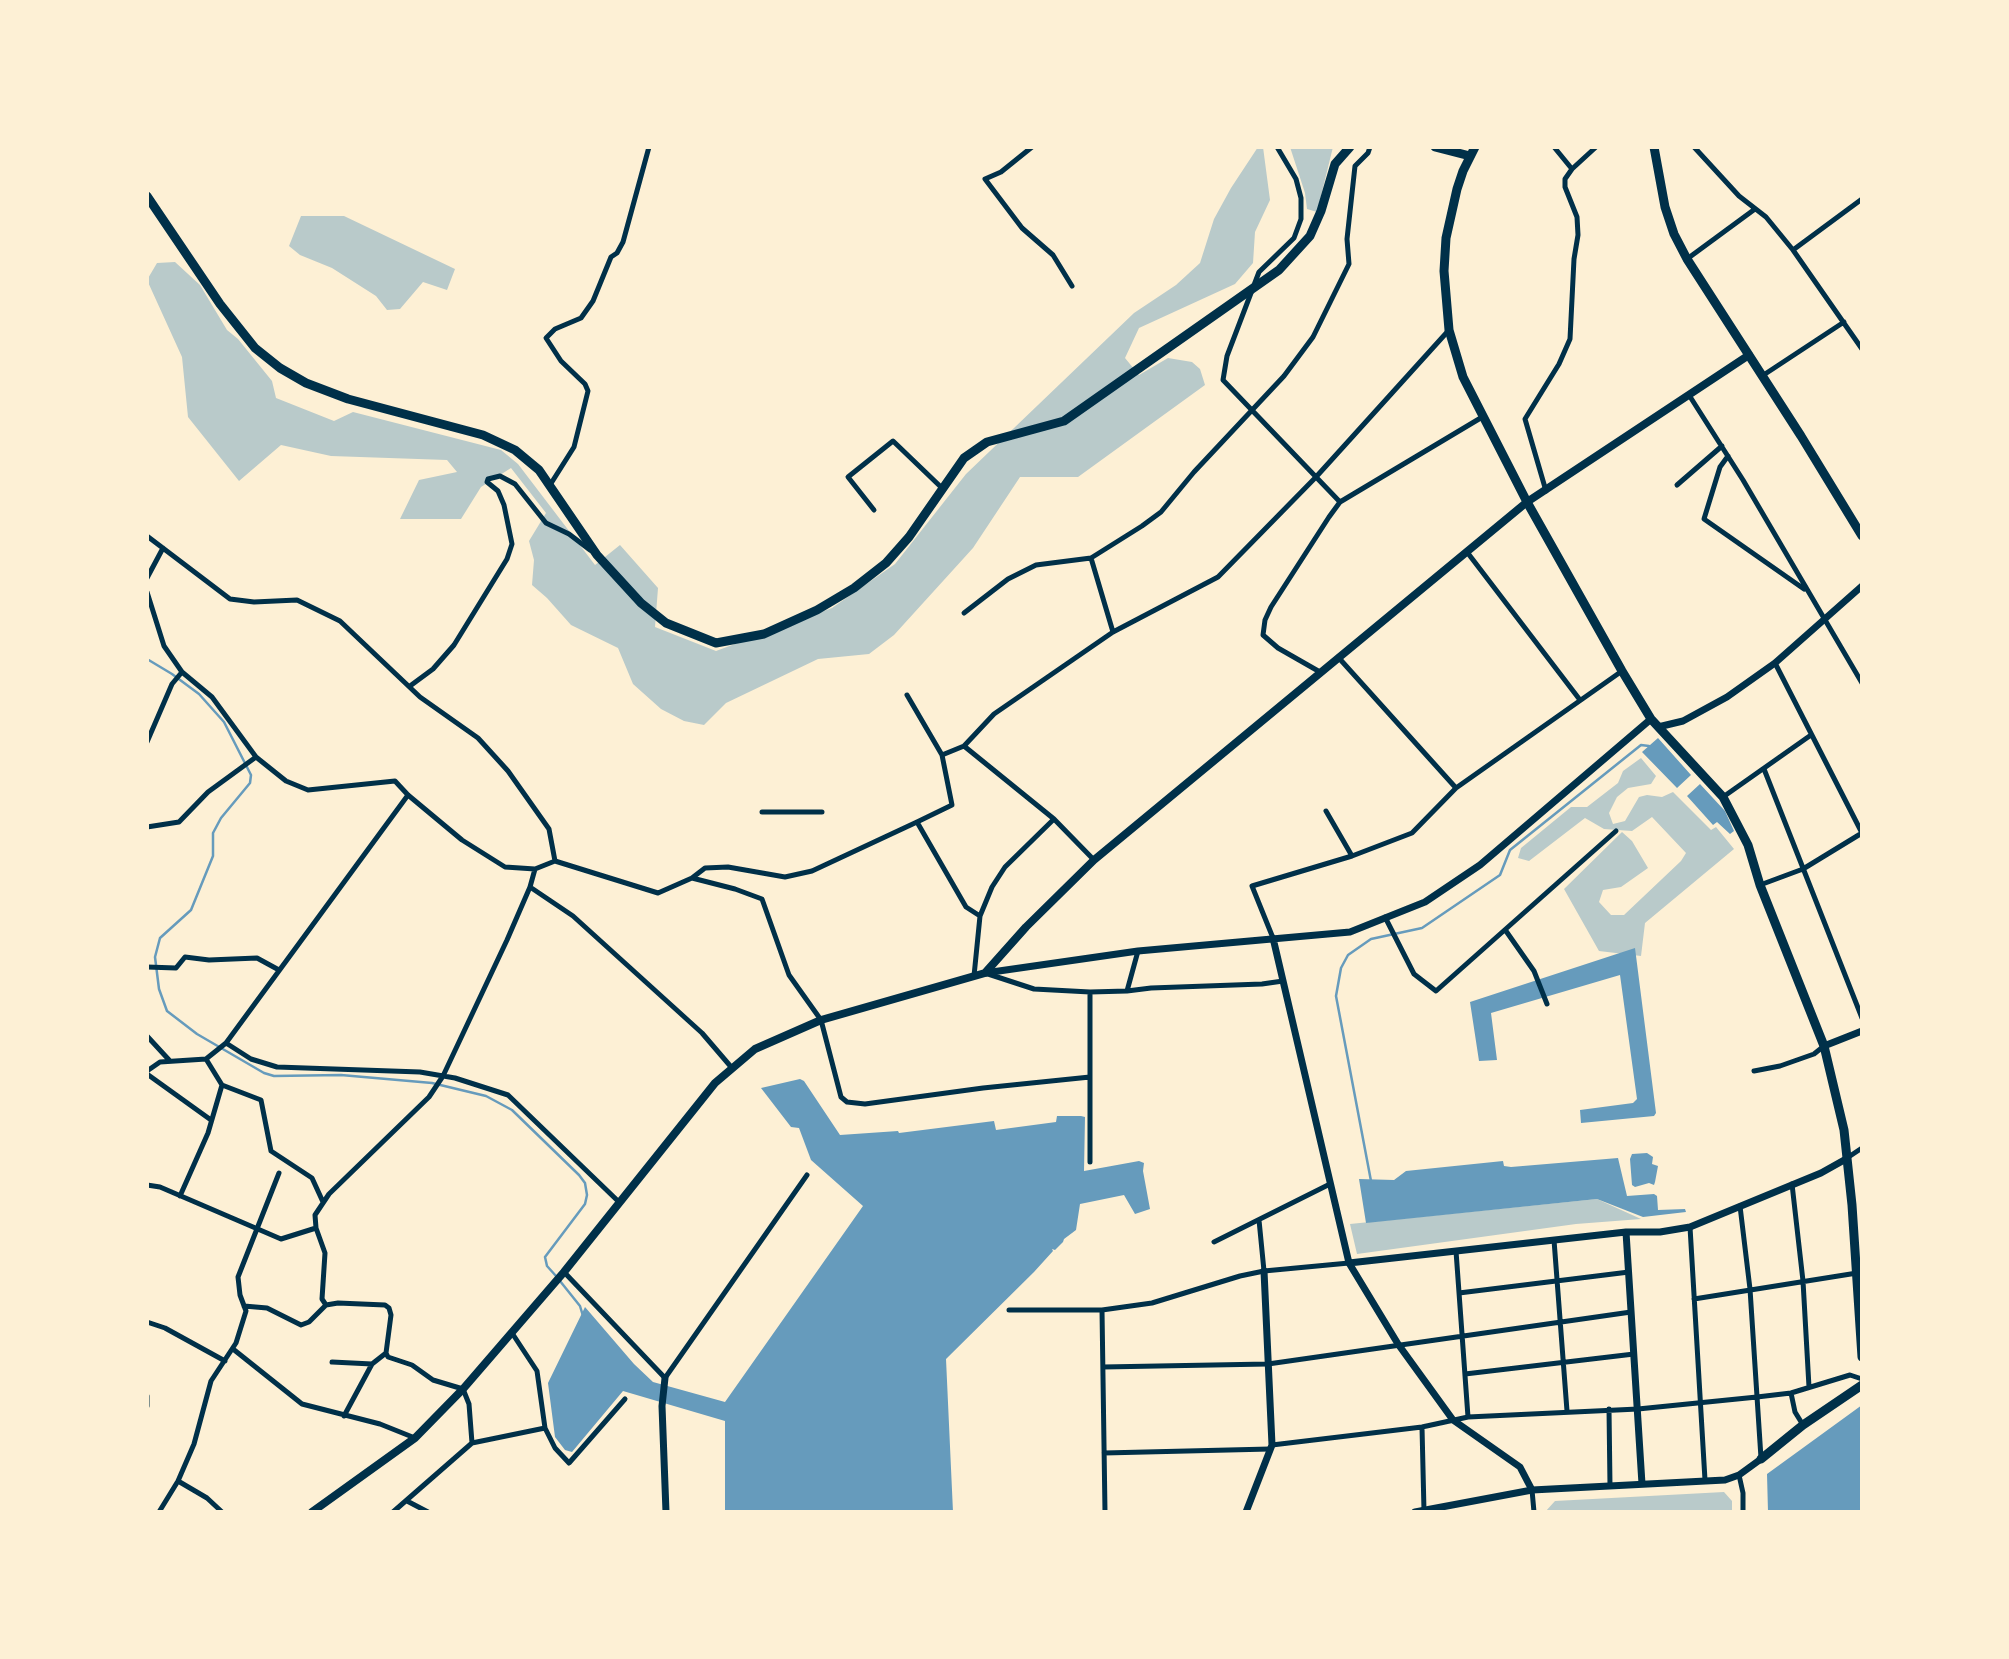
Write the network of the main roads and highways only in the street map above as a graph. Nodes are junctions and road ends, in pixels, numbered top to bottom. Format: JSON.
{"nodes":[{"id":1,"x":1350,"y":147,"type":"edge"},
{"id":2,"x":1435,"y":147,"type":"edge"},
{"id":3,"x":1654,"y":147,"type":"edge"},
{"id":4,"x":1472,"y":151,"type":"edge"},
{"id":5,"x":147,"y":196,"type":"edge"},
{"id":6,"x":1749,"y":355,"type":"junction"},
{"id":7,"x":1527,"y":502,"type":"junction"},
{"id":8,"x":1862,"y":536,"type":"edge"},
{"id":9,"x":1862,"y":1357,"type":"edge"},
{"id":10,"x":1862,"y":1385,"type":"edge"},
{"id":11,"x":1761,"y":1459,"type":"road end"},
{"id":12,"x":312,"y":1512,"type":"edge"}],
"edges":[{"from":1,"to":5,"type":"main road"},
{"from":2,"to":4,"type":"main road"},
{"from":3,"to":6,"type":"main road"},
{"from":4,"to":7,"type":"main road"},
{"from":6,"to":7,"type":"main road"},
{"from":6,"to":8,"type":"main road"},
{"from":7,"to":9,"type":"main road"},
{"from":7,"to":12,"type":"main road"},
{"from":10,"to":11,"type":"main road"}]}
